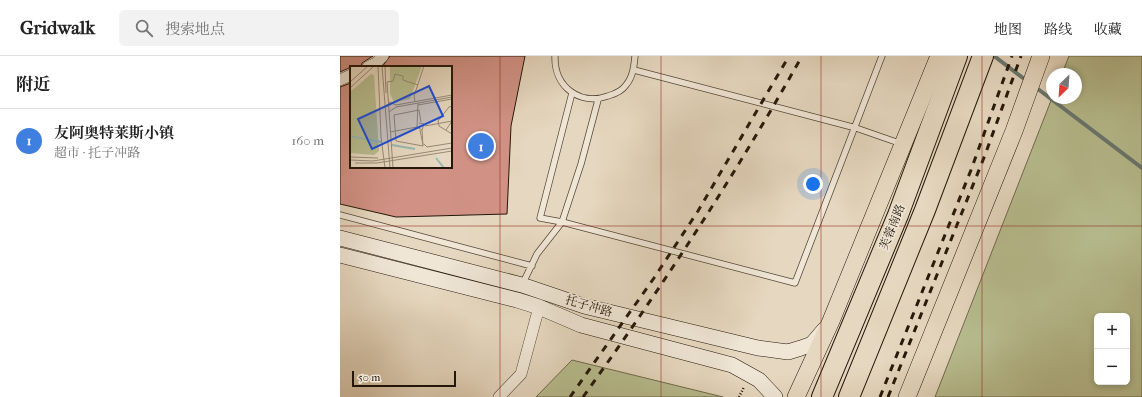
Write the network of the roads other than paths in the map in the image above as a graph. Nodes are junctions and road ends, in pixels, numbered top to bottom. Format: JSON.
{"nodes":[{"id":1,"x":383,"y":56,"type":"edge"},
{"id":2,"x":555,"y":56,"type":"edge"},
{"id":3,"x":635,"y":56,"type":"edge"},
{"id":4,"x":882,"y":56,"type":"edge"},
{"id":5,"x":957,"y":56,"type":"edge"},
{"id":6,"x":983,"y":56,"type":"edge"},
{"id":7,"x":1041,"y":56,"type":"edge"},
{"id":8,"x":936,"y":64,"type":"edge"},
{"id":9,"x":370,"y":66,"type":"edge"},
{"id":10,"x":634,"y":70,"type":"junction"},
{"id":11,"x":350,"y":75,"type":"edge"},
{"id":12,"x":340,"y":80,"type":"edge"},
{"id":13,"x":572,"y":93,"type":"junction"},
{"id":14,"x":598,"y":100,"type":"junction"},
{"id":15,"x":856,"y":128,"type":"junction"},
{"id":16,"x":904,"y":144,"type":"junction"},
{"id":17,"x":340,"y":215,"type":"edge"},
{"id":18,"x":562,"y":222,"type":"junction"},
{"id":19,"x":340,"y":238,"type":"edge"},
{"id":20,"x":340,"y":255,"type":"edge"},
{"id":21,"x":532,"y":266,"type":"junction"},
{"id":22,"x":522,"y":285,"type":"junction"},
{"id":23,"x":539,"y":307,"type":"junction"},
{"id":24,"x":831,"y":321,"type":"junction"},
{"id":25,"x":851,"y":392,"type":"edge"},
{"id":26,"x":499,"y":397,"type":"edge"},
{"id":27,"x":775,"y":397,"type":"edge"},
{"id":28,"x":796,"y":397,"type":"edge"},
{"id":29,"x":822,"y":397,"type":"edge"},
{"id":30,"x":907,"y":397,"type":"edge"}],
"edges":[{"from":1,"to":9,"type":"street"},
{"from":2,"to":13,"type":"lane"},
{"from":3,"to":10,"type":"lane"},
{"from":4,"to":15,"type":"lane"},
{"from":5,"to":29,"type":"highway","name":"芙蓉南路"},
{"from":6,"to":25,"type":"highway","name":"芙蓉南路"},
{"from":7,"to":30,"type":"main road"},
{"from":8,"to":16,"type":"main road"},
{"from":10,"to":14,"type":"lane"},
{"from":10,"to":15,"type":"lane"},
{"from":11,"to":12,"type":"street"},
{"from":13,"to":14,"type":"lane"},
{"from":13,"to":18,"type":"lane"},
{"from":14,"to":18,"type":"lane"},
{"from":15,"to":16,"type":"lane"},
{"from":15,"to":18,"type":"lane"},
{"from":16,"to":24,"type":"main road"},
{"from":17,"to":21,"type":"lane"},
{"from":18,"to":21,"type":"lane"},
{"from":19,"to":22,"type":"street","name":"托子冲路"},
{"from":20,"to":23,"type":"street","name":"托子冲路"},
{"from":21,"to":22,"type":"lane"},
{"from":22,"to":24,"type":"street","name":"托子冲路"},
{"from":23,"to":26,"type":"street"},
{"from":23,"to":27,"type":"street","name":"托子冲路"},
{"from":24,"to":28,"type":"main road"}]}
